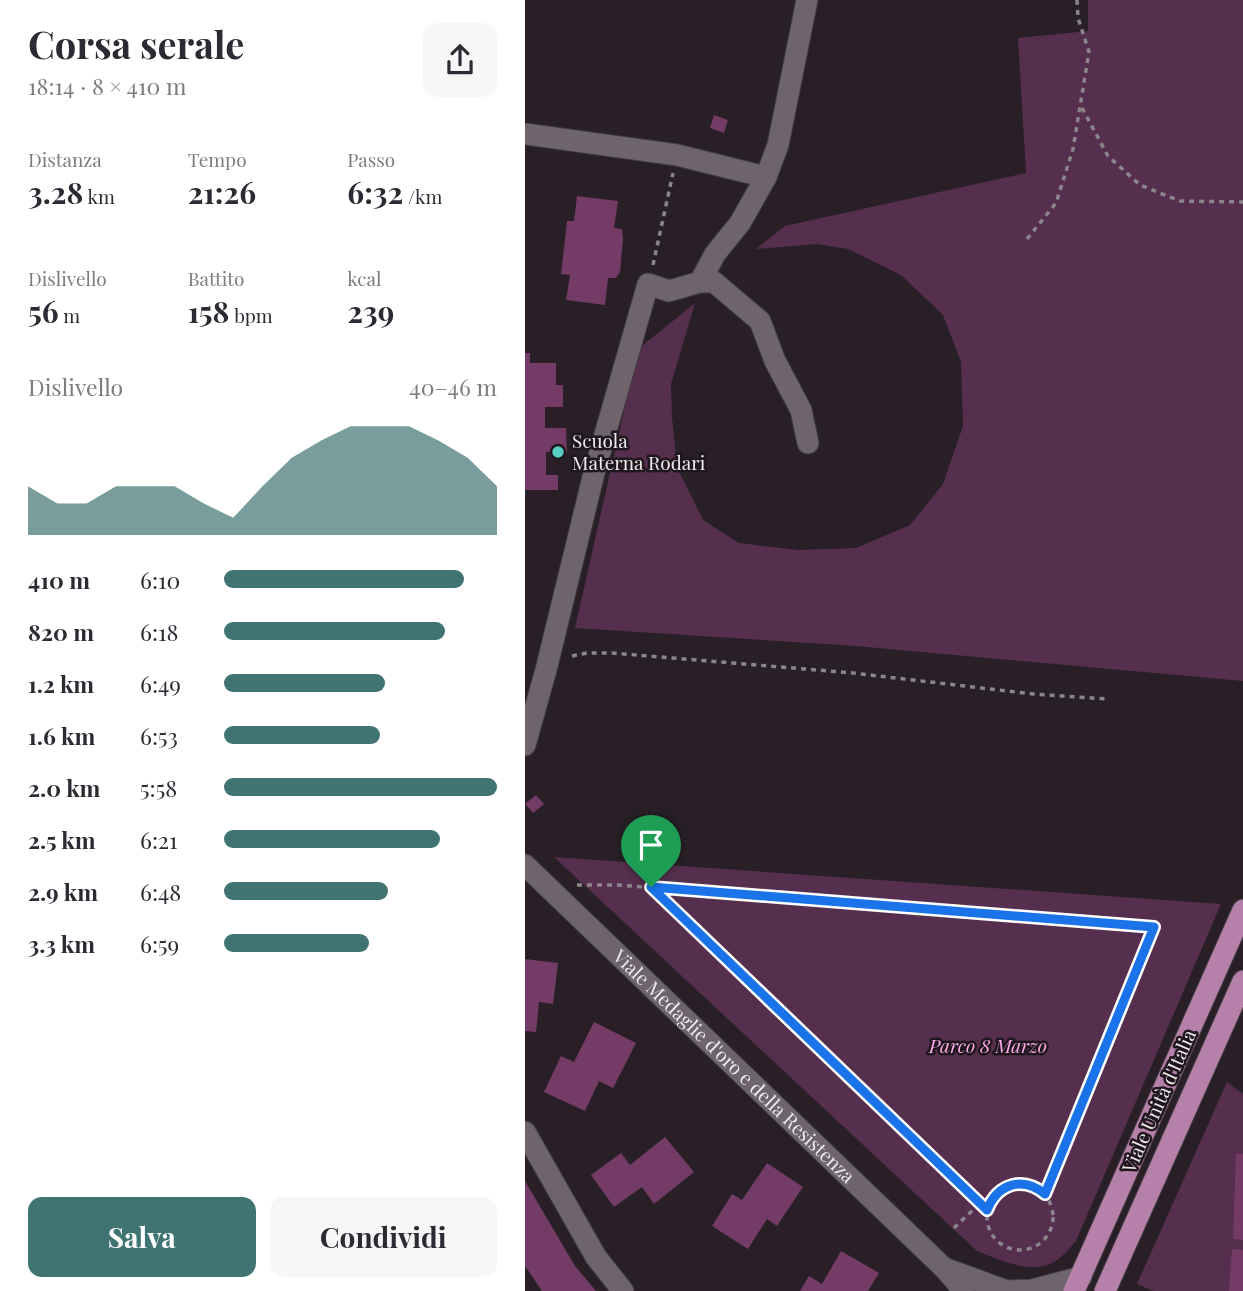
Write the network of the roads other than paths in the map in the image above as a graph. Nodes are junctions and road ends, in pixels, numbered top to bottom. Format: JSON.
{"nodes":[{"id":1,"x":807,"y":0,"type":"edge"},
{"id":2,"x":525,"y":134,"type":"edge"},
{"id":3,"x":766,"y":177,"type":"junction"},
{"id":4,"x":700,"y":282,"type":"junction"},
{"id":5,"x":808,"y":443,"type":"dead end"},
{"id":6,"x":525,"y":745,"type":"edge"},
{"id":7,"x":525,"y":865,"type":"edge"},
{"id":8,"x":1243,"y":910,"type":"edge"},
{"id":9,"x":1243,"y":981,"type":"edge"},
{"id":10,"x":525,"y":1132,"type":"edge"},
{"id":11,"x":945,"y":1269,"type":"junction"},
{"id":12,"x":1078,"y":1284,"type":"edge"},
{"id":13,"x":623,"y":1291,"type":"edge"},
{"id":14,"x":964,"y":1291,"type":"edge"},
{"id":15,"x":1007,"y":1291,"type":"edge"},
{"id":16,"x":1105,"y":1291,"type":"edge"}],
"edges":[{"from":1,"to":3,"type":"street"},
{"from":2,"to":3,"type":"street"},
{"from":3,"to":4,"type":"street"},
{"from":4,"to":5,"type":"street"},
{"from":4,"to":6,"type":"street"},
{"from":7,"to":11,"type":"street","name":"Viale Medaglie d'oro e della Resistenza"},
{"from":8,"to":12,"type":"main road","name":"Viale Unità d'Italia"},
{"from":9,"to":16,"type":"main road","name":"Viale Unità d'Italia"},
{"from":10,"to":13,"type":"street"},
{"from":11,"to":14,"type":"street","name":"Viale Medaglie d'oro e della Resistenza"},
{"from":11,"to":15,"type":"street"},
{"from":12,"to":15,"type":"street"}]}
